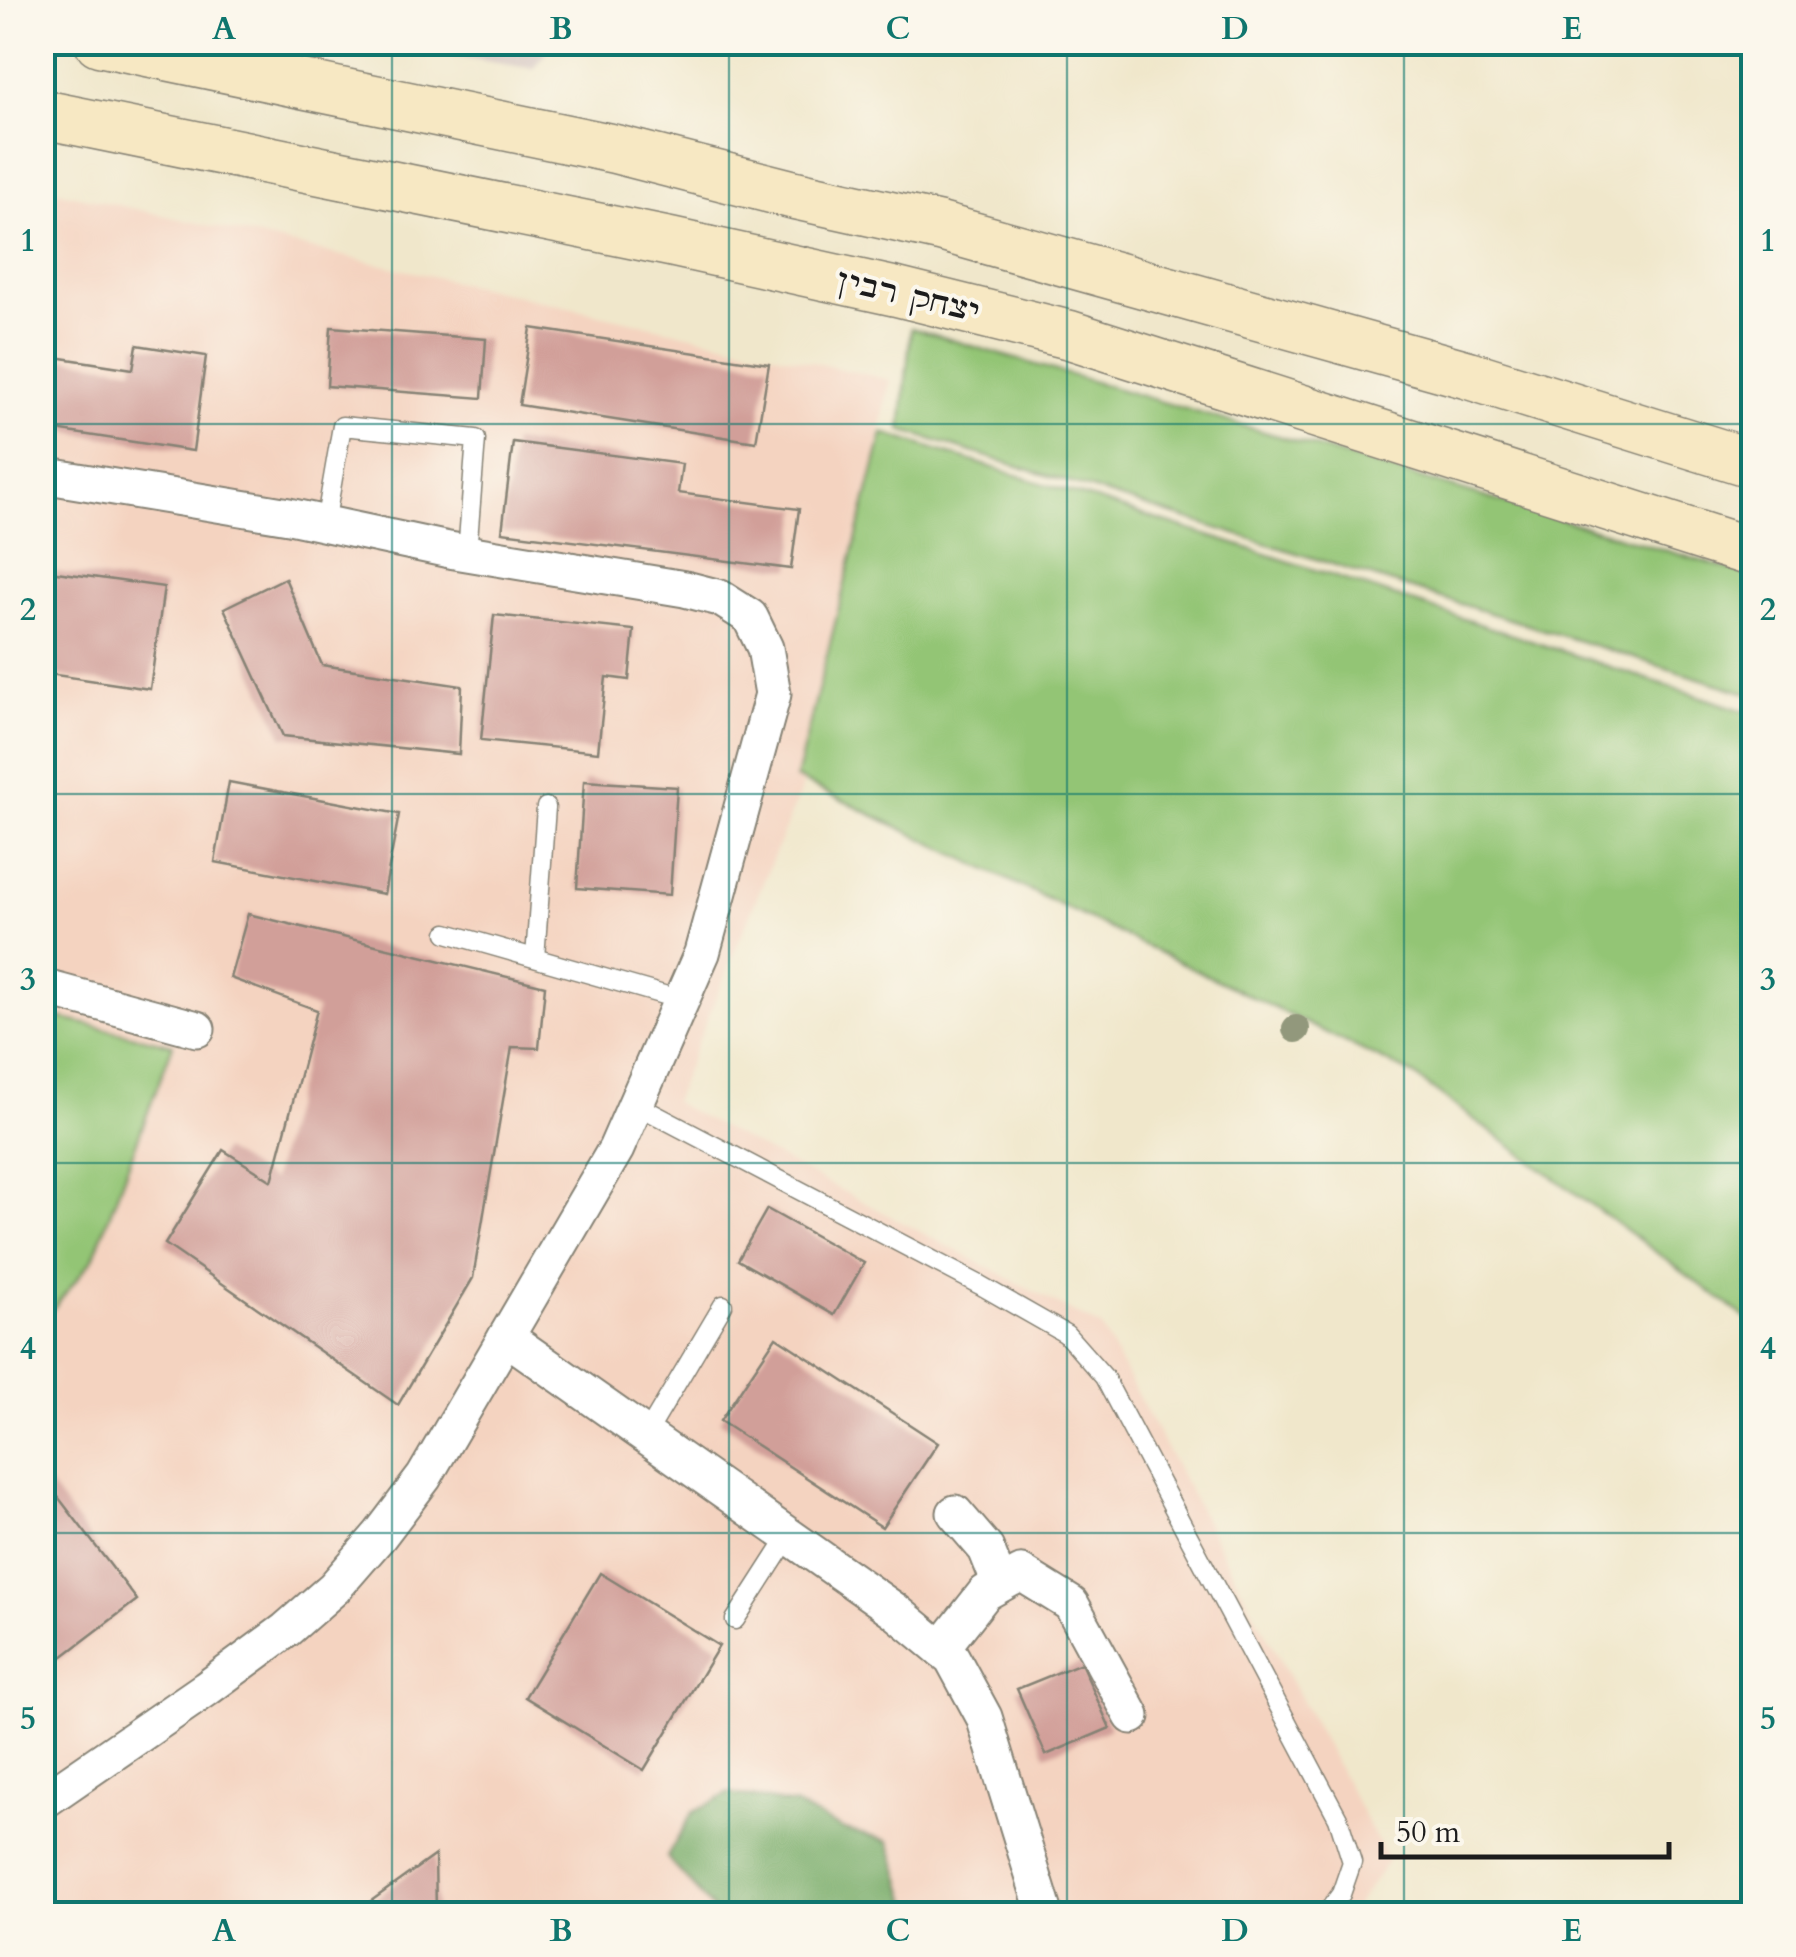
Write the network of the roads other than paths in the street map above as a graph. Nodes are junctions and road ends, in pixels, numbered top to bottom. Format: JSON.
{"nodes":[{"id":1,"x":99,"y":42,"type":"edge"},
{"id":2,"x":153,"y":42,"type":"edge"},
{"id":3,"x":203,"y":64,"type":"junction"},
{"id":4,"x":42,"y":114,"type":"edge"},
{"id":5,"x":1754,"y":464,"type":"edge"},
{"id":6,"x":42,"y":475,"type":"edge"},
{"id":7,"x":325,"y":524,"type":"junction"},
{"id":8,"x":467,"y":553,"type":"junction"},
{"id":9,"x":1754,"y":553,"type":"edge"},
{"id":10,"x":546,"y":807,"type":"dead end"},
{"id":11,"x":448,"y":933,"type":"dead end"},
{"id":12,"x":535,"y":958,"type":"junction"},
{"id":13,"x":42,"y":987,"type":"edge"},
{"id":14,"x":681,"y":1000,"type":"junction"},
{"id":15,"x":197,"y":1029,"type":"dead end"},
{"id":16,"x":635,"y":1104,"type":"junction"},
{"id":17,"x":723,"y":1305,"type":"dead end"},
{"id":18,"x":506,"y":1338,"type":"junction"},
{"id":19,"x":646,"y":1435,"type":"junction"},
{"id":20,"x":955,"y":1513,"type":"dead end"},
{"id":21,"x":789,"y":1536,"type":"junction"},
{"id":22,"x":1000,"y":1584,"type":"junction"},
{"id":23,"x":734,"y":1620,"type":"dead end"},
{"id":24,"x":941,"y":1649,"type":"junction"},
{"id":25,"x":1132,"y":1716,"type":"dead end"},
{"id":26,"x":42,"y":1802,"type":"edge"},
{"id":27,"x":1045,"y":1914,"type":"edge"},
{"id":28,"x":1326,"y":1914,"type":"edge"}],
"edges":[{"from":1,"to":3,"type":"main road"},
{"from":2,"to":3,"type":"street"},
{"from":3,"to":5,"type":"main road"},
{"from":4,"to":9,"type":"main road","name":"יצחק רבין"},
{"from":6,"to":7,"type":"street"},
{"from":7,"to":8,"type":"street"},
{"from":7,"to":8,"type":"lane"},
{"from":8,"to":14,"type":"street"},
{"from":10,"to":12,"type":"lane"},
{"from":11,"to":12,"type":"lane"},
{"from":12,"to":14,"type":"lane"},
{"from":13,"to":15,"type":"street"},
{"from":14,"to":16,"type":"street"},
{"from":16,"to":18,"type":"street"},
{"from":16,"to":28,"type":"lane"},
{"from":17,"to":19,"type":"lane"},
{"from":18,"to":19,"type":"street"},
{"from":18,"to":26,"type":"street"},
{"from":19,"to":21,"type":"street"},
{"from":20,"to":22,"type":"street"},
{"from":21,"to":23,"type":"lane"},
{"from":21,"to":24,"type":"street"},
{"from":22,"to":24,"type":"street"},
{"from":22,"to":25,"type":"street"},
{"from":24,"to":27,"type":"street"}]}
